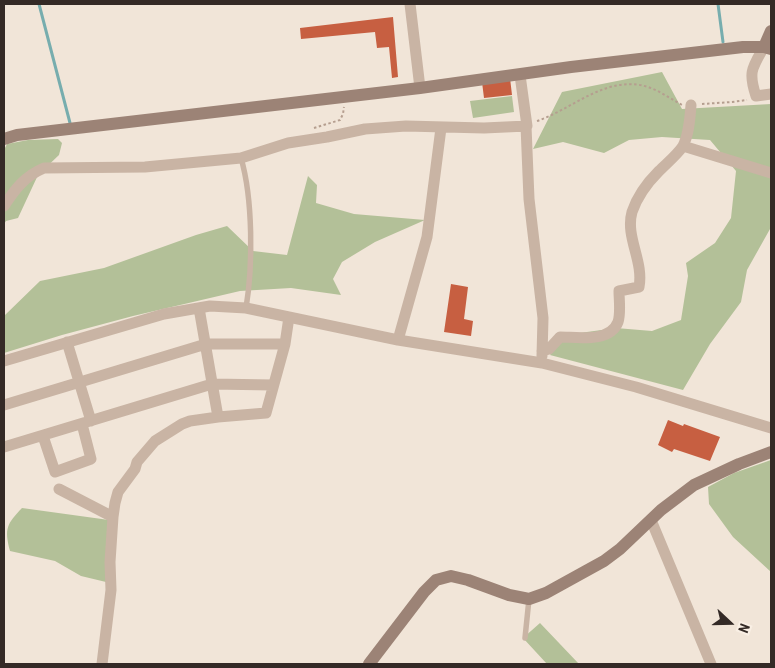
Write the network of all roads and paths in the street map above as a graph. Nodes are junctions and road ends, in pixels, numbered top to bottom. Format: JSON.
{"nodes":[{"id":1,"x":410,"y":4,"type":"edge"},
{"id":2,"x":771,"y":31,"type":"edge"},
{"id":3,"x":768,"y":48,"type":"edge"},
{"id":4,"x":520,"y":75,"type":"junction"},
{"id":5,"x":420,"y":88,"type":"junction"},
{"id":6,"x":771,"y":94,"type":"edge"},
{"id":7,"x":343,"y":96,"type":"junction"},
{"id":8,"x":756,"y":96,"type":"junction"},
{"id":9,"x":692,"y":105,"type":"junction"},
{"id":10,"x":527,"y":125,"type":"junction"},
{"id":11,"x":317,"y":127,"type":"dead end"},
{"id":12,"x":441,"y":128,"type":"junction"},
{"id":13,"x":4,"y":138,"type":"edge"},
{"id":14,"x":683,"y":146,"type":"junction"},
{"id":15,"x":241,"y":158,"type":"junction"},
{"id":16,"x":771,"y":173,"type":"edge"},
{"id":17,"x":4,"y":206,"type":"edge"},
{"id":18,"x":199,"y":308,"type":"junction"},
{"id":19,"x":246,"y":308,"type":"junction"},
{"id":20,"x":289,"y":317,"type":"junction"},
{"id":21,"x":398,"y":340,"type":"junction"},
{"id":22,"x":67,"y":342,"type":"junction"},
{"id":23,"x":206,"y":344,"type":"junction"},
{"id":24,"x":285,"y":344,"type":"junction"},
{"id":25,"x":542,"y":351,"type":"junction"},
{"id":26,"x":4,"y":361,"type":"edge"},
{"id":27,"x":542,"y":363,"type":"junction"},
{"id":28,"x":79,"y":383,"type":"junction"},
{"id":29,"x":212,"y":384,"type":"junction"},
{"id":30,"x":273,"y":385,"type":"junction"},
{"id":31,"x":4,"y":406,"type":"edge"},
{"id":32,"x":218,"y":417,"type":"junction"},
{"id":33,"x":86,"y":422,"type":"junction"},
{"id":34,"x":771,"y":428,"type":"edge"},
{"id":35,"x":43,"y":436,"type":"junction"},
{"id":36,"x":4,"y":447,"type":"edge"},
{"id":37,"x":771,"y":452,"type":"edge"},
{"id":38,"x":59,"y":488,"type":"dead end"},
{"id":39,"x":113,"y":517,"type":"junction"},
{"id":40,"x":651,"y":520,"type":"junction"},
{"id":41,"x":529,"y":599,"type":"junction"},
{"id":42,"x":525,"y":638,"type":"dead end"},
{"id":43,"x":102,"y":664,"type":"edge"},
{"id":44,"x":371,"y":664,"type":"edge"},
{"id":45,"x":711,"y":664,"type":"edge"}],
"edges":[{"from":1,"to":5,"type":"street"},
{"from":2,"to":3,"type":"street"},
{"from":3,"to":4,"type":"street"},
{"from":3,"to":8,"type":"street"},
{"from":4,"to":5,"type":"street"},
{"from":4,"to":10,"type":"street"},
{"from":5,"to":7,"type":"street"},
{"from":6,"to":8,"type":"street"},
{"from":7,"to":11,"type":"path"},
{"from":7,"to":13,"type":"street"},
{"from":8,"to":9,"type":"path"},
{"from":9,"to":10,"type":"path"},
{"from":9,"to":14,"type":"street"},
{"from":10,"to":12,"type":"street"},
{"from":10,"to":25,"type":"street"},
{"from":12,"to":15,"type":"street"},
{"from":12,"to":21,"type":"street"},
{"from":14,"to":16,"type":"street"},
{"from":14,"to":25,"type":"street"},
{"from":15,"to":17,"type":"street"},
{"from":15,"to":19,"type":"lane"},
{"from":18,"to":19,"type":"street"},
{"from":18,"to":22,"type":"street"},
{"from":18,"to":23,"type":"street"},
{"from":19,"to":20,"type":"street"},
{"from":20,"to":21,"type":"street"},
{"from":20,"to":24,"type":"street"},
{"from":21,"to":27,"type":"street"},
{"from":22,"to":26,"type":"street"},
{"from":22,"to":28,"type":"street"},
{"from":23,"to":24,"type":"street"},
{"from":23,"to":28,"type":"street"},
{"from":23,"to":29,"type":"street"},
{"from":24,"to":30,"type":"street"},
{"from":25,"to":27,"type":"street"},
{"from":27,"to":34,"type":"street"},
{"from":28,"to":31,"type":"street"},
{"from":28,"to":33,"type":"street"},
{"from":29,"to":30,"type":"street"},
{"from":29,"to":32,"type":"street"},
{"from":29,"to":33,"type":"street"},
{"from":30,"to":32,"type":"street"},
{"from":32,"to":39,"type":"street"},
{"from":33,"to":35,"type":"street"},
{"from":33,"to":35,"type":"street"},
{"from":35,"to":36,"type":"street"},
{"from":37,"to":40,"type":"street"},
{"from":38,"to":39,"type":"street"},
{"from":39,"to":43,"type":"street"},
{"from":40,"to":41,"type":"street"},
{"from":40,"to":45,"type":"street"},
{"from":41,"to":42,"type":"lane"},
{"from":41,"to":44,"type":"street"}]}
